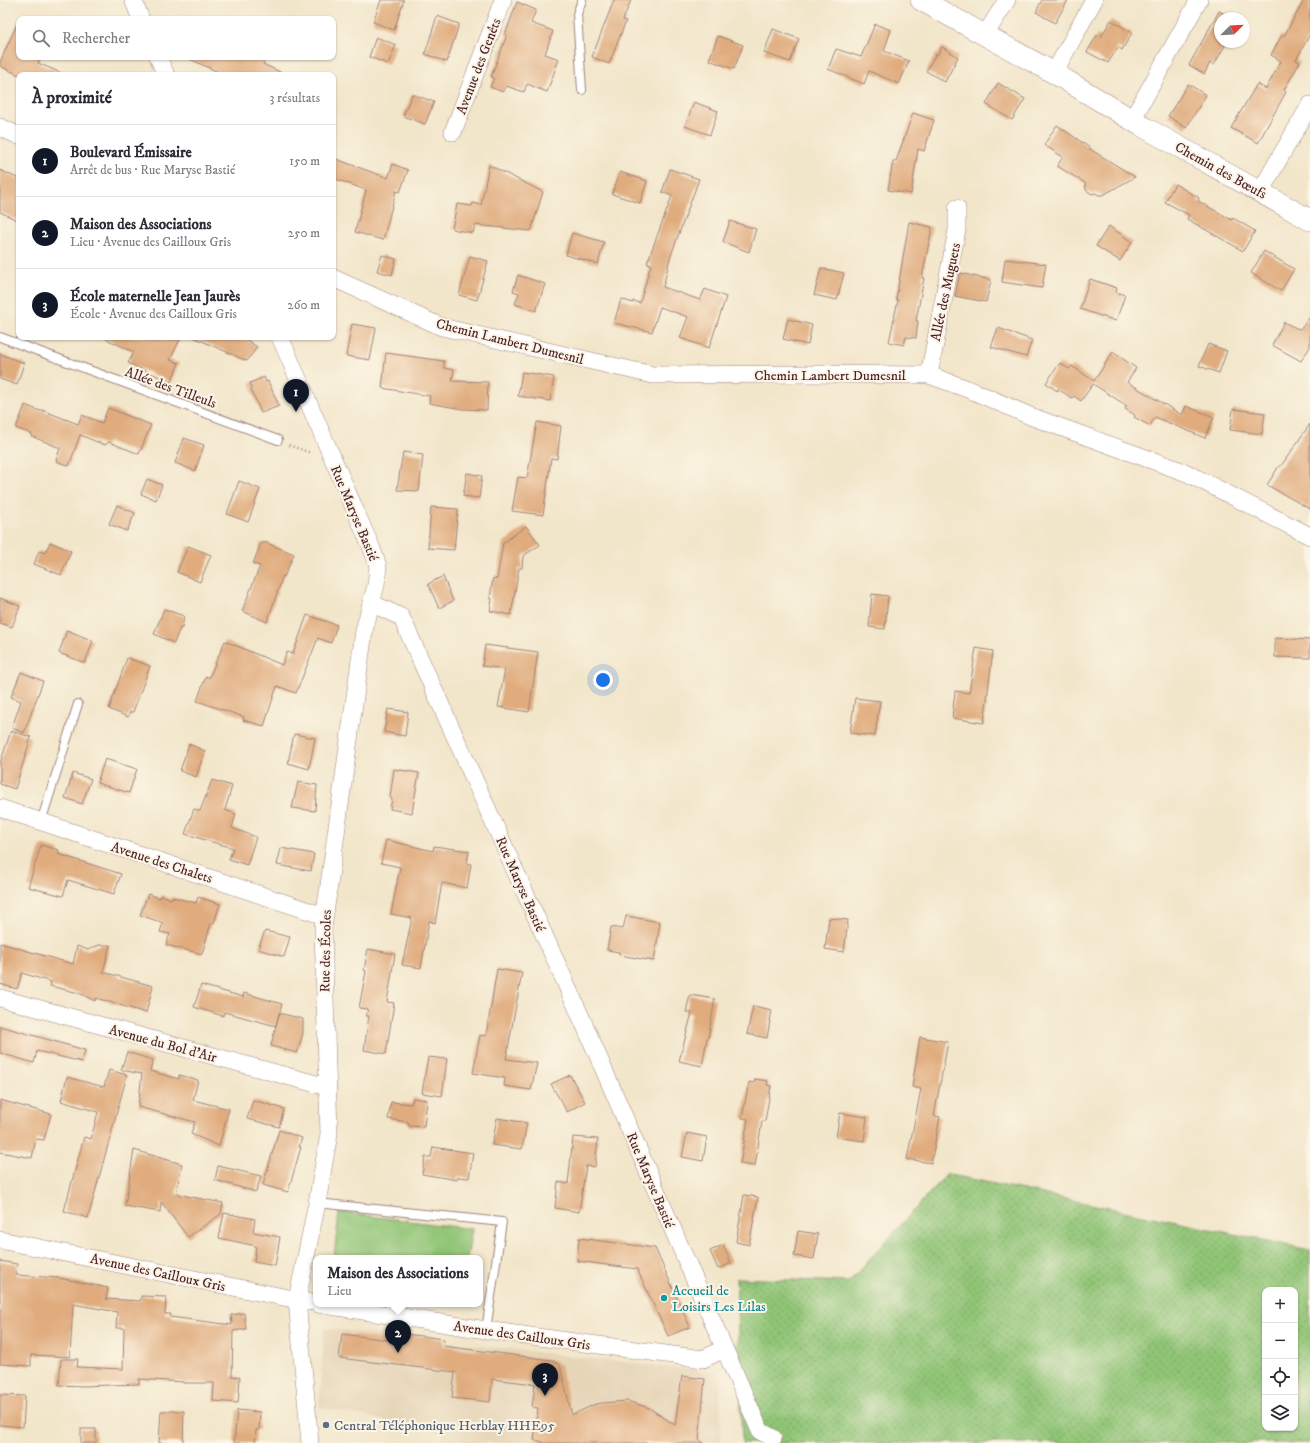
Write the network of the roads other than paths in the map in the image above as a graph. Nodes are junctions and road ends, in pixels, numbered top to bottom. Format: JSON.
{"nodes":[{"id":1,"x":133,"y":0,"type":"edge"},
{"id":2,"x":503,"y":0,"type":"edge"},
{"id":3,"x":582,"y":0,"type":"edge"},
{"id":4,"x":922,"y":0,"type":"edge"},
{"id":5,"x":1007,"y":0,"type":"edge"},
{"id":6,"x":1094,"y":0,"type":"edge"},
{"id":7,"x":1199,"y":0,"type":"edge"},
{"id":8,"x":140,"y":16,"type":"edge"},
{"id":9,"x":985,"y":35,"type":"junction"},
{"id":10,"x":159,"y":60,"type":"edge"},
{"id":11,"x":165,"y":72,"type":"edge"},
{"id":12,"x":1054,"y":73,"type":"junction"},
{"id":13,"x":582,"y":90,"type":"dead end"},
{"id":14,"x":1309,"y":110,"type":"edge"},
{"id":15,"x":1132,"y":120,"type":"junction"},
{"id":16,"x":0,"y":127,"type":"edge"},
{"id":17,"x":453,"y":132,"type":"dead end"},
{"id":18,"x":16,"y":135,"type":"edge"},
{"id":19,"x":1260,"y":192,"type":"junction"},
{"id":20,"x":957,"y":208,"type":"dead end"},
{"id":21,"x":1310,"y":220,"type":"edge"},
{"id":22,"x":336,"y":279,"type":"edge"},
{"id":23,"x":0,"y":337,"type":"edge"},
{"id":24,"x":281,"y":340,"type":"edge"},
{"id":25,"x":929,"y":375,"type":"junction"},
{"id":26,"x":278,"y":440,"type":"road end"},
{"id":27,"x":1310,"y":536,"type":"edge"},
{"id":28,"x":371,"y":602,"type":"junction"},
{"id":29,"x":78,"y":704,"type":"dead end"},
{"id":30,"x":0,"y":808,"type":"edge"},
{"id":31,"x":41,"y":822,"type":"junction"},
{"id":32,"x":324,"y":916,"type":"junction"},
{"id":33,"x":0,"y":998,"type":"edge"},
{"id":34,"x":327,"y":1087,"type":"junction"},
{"id":35,"x":317,"y":1203,"type":"junction"},
{"id":36,"x":0,"y":1240,"type":"edge"},
{"id":37,"x":297,"y":1300,"type":"junction"},
{"id":38,"x":313,"y":1303,"type":"edge"},
{"id":39,"x":336,"y":1307,"type":"edge"},
{"id":40,"x":486,"y":1330,"type":"junction"},
{"id":41,"x":724,"y":1349,"type":"junction"},
{"id":42,"x":773,"y":1438,"type":"dead end"},
{"id":43,"x":310,"y":1443,"type":"edge"}],
"edges":[{"from":1,"to":8,"type":"street"},
{"from":2,"to":17,"type":"street","name":"Avenue des Genêts"},
{"from":3,"to":13,"type":"lane"},
{"from":4,"to":9,"type":"street","name":"Chemin des Bœufs"},
{"from":5,"to":9,"type":"street"},
{"from":6,"to":12,"type":"street"},
{"from":7,"to":15,"type":"street"},
{"from":9,"to":12,"type":"street","name":"Chemin des Bœufs"},
{"from":10,"to":11,"type":"street"},
{"from":12,"to":15,"type":"street","name":"Chemin des Bœufs"},
{"from":14,"to":19,"type":"street"},
{"from":15,"to":19,"type":"street","name":"Chemin des Bœufs"},
{"from":16,"to":18,"type":"street"},
{"from":19,"to":21,"type":"street","name":"Chemin des Bœufs"},
{"from":20,"to":25,"type":"street","name":"Allée des Muguets"},
{"from":22,"to":25,"type":"street","name":"Chemin Lambert Dumesnil"},
{"from":23,"to":26,"type":"lane","name":"Allée des Tilleuls"},
{"from":24,"to":28,"type":"street","name":"Rue Maryse Bastié"},
{"from":25,"to":27,"type":"street","name":"Chemin Lambert Dumesnil"},
{"from":28,"to":32,"type":"street","name":"Rue des Écoles"},
{"from":28,"to":41,"type":"street","name":"Rue Maryse Bastié"},
{"from":29,"to":31,"type":"lane"},
{"from":30,"to":31,"type":"street","name":"Avenue des Chalets"},
{"from":31,"to":32,"type":"street","name":"Avenue des Chalets"},
{"from":32,"to":34,"type":"street","name":"Rue des Écoles"},
{"from":33,"to":34,"type":"street","name":"Avenue du Bol d'Air"},
{"from":34,"to":35,"type":"street","name":"Rue des Écoles"},
{"from":35,"to":37,"type":"street","name":"Rue des Écoles"},
{"from":35,"to":40,"type":"lane"},
{"from":36,"to":37,"type":"street","name":"Avenue des Cailloux Gris"},
{"from":37,"to":38,"type":"street","name":"Avenue des Cailloux Gris"},
{"from":37,"to":43,"type":"street","name":"Rue des Écoles"},
{"from":39,"to":40,"type":"street","name":"Avenue des Cailloux Gris"},
{"from":40,"to":41,"type":"street","name":"Avenue des Cailloux Gris"},
{"from":41,"to":42,"type":"street","name":"Rue Maryse Bastié"}]}
